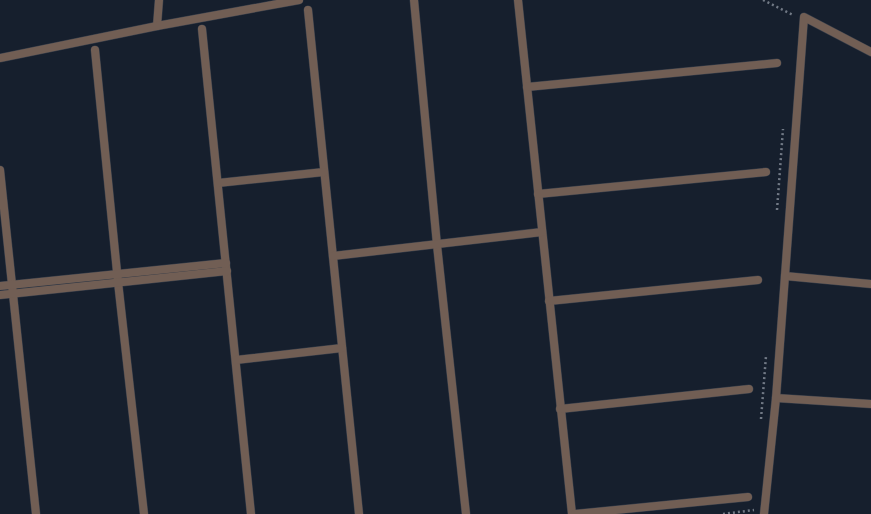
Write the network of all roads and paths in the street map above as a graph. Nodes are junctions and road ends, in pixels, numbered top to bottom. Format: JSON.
{"nodes":[{"id":1,"x":159,"y":0,"type":"edge"},
{"id":2,"x":299,"y":0,"type":"edge"},
{"id":3,"x":414,"y":0,"type":"edge"},
{"id":4,"x":518,"y":0,"type":"edge"},
{"id":5,"x":763,"y":0,"type":"edge"},
{"id":6,"x":308,"y":10,"type":"dead end"},
{"id":7,"x":793,"y":22,"type":"dead end"},
{"id":8,"x":157,"y":26,"type":"junction"},
{"id":9,"x":202,"y":29,"type":"dead end"},
{"id":10,"x":95,"y":50,"type":"dead end"},
{"id":11,"x":871,"y":52,"type":"edge"},
{"id":12,"x":0,"y":58,"type":"edge"},
{"id":13,"x":777,"y":63,"type":"dead end"},
{"id":14,"x":527,"y":87,"type":"junction"},
{"id":15,"x":784,"y":125,"type":"dead end"},
{"id":16,"x":0,"y":170,"type":"edge"},
{"id":17,"x":324,"y":172,"type":"junction"},
{"id":18,"x":766,"y":172,"type":"dead end"},
{"id":19,"x":218,"y":183,"type":"junction"},
{"id":20,"x":538,"y":194,"type":"junction"},
{"id":21,"x":777,"y":217,"type":"dead end"},
{"id":22,"x":542,"y":232,"type":"junction"},
{"id":23,"x":438,"y":244,"type":"junction"},
{"id":24,"x":333,"y":256,"type":"junction"},
{"id":25,"x":226,"y":267,"type":"junction"},
{"id":26,"x":785,"y":276,"type":"junction"},
{"id":27,"x":118,"y":278,"type":"junction"},
{"id":28,"x":758,"y":280,"type":"dead end"},
{"id":29,"x":871,"y":284,"type":"edge"},
{"id":30,"x":12,"y":285,"type":"junction"},
{"id":31,"x":0,"y":286,"type":"edge"},
{"id":32,"x":13,"y":294,"type":"junction"},
{"id":33,"x":0,"y":295,"type":"edge"},
{"id":34,"x":549,"y":301,"type":"junction"},
{"id":35,"x":342,"y":348,"type":"junction"},
{"id":36,"x":767,"y":349,"type":"dead end"},
{"id":37,"x":236,"y":360,"type":"junction"},
{"id":38,"x":749,"y":389,"type":"dead end"},
{"id":39,"x":776,"y":398,"type":"junction"},
{"id":40,"x":871,"y":404,"type":"edge"},
{"id":41,"x":560,"y":409,"type":"junction"},
{"id":42,"x":761,"y":427,"type":"dead end"},
{"id":43,"x":748,"y":497,"type":"dead end"},
{"id":44,"x":754,"y":504,"type":"dead end"},
{"id":45,"x":36,"y":514,"type":"edge"},
{"id":46,"x":144,"y":514,"type":"edge"},
{"id":47,"x":251,"y":514,"type":"edge"},
{"id":48,"x":359,"y":514,"type":"edge"},
{"id":49,"x":466,"y":514,"type":"edge"},
{"id":50,"x":572,"y":514,"type":"edge"},
{"id":51,"x":575,"y":514,"type":"edge"},
{"id":52,"x":723,"y":514,"type":"edge"},
{"id":53,"x":764,"y":514,"type":"edge"}],
"edges":[{"from":1,"to":8,"type":"street"},
{"from":2,"to":8,"type":"street"},
{"from":3,"to":23,"type":"street"},
{"from":4,"to":14,"type":"street"},
{"from":5,"to":7,"type":"path"},
{"from":6,"to":17,"type":"street"},
{"from":8,"to":12,"type":"street"},
{"from":9,"to":19,"type":"street"},
{"from":10,"to":27,"type":"street"},
{"from":11,"to":26,"type":"street"},
{"from":13,"to":14,"type":"street"},
{"from":14,"to":20,"type":"street"},
{"from":15,"to":21,"type":"path"},
{"from":16,"to":30,"type":"street"},
{"from":17,"to":19,"type":"street"},
{"from":17,"to":24,"type":"street"},
{"from":18,"to":20,"type":"street"},
{"from":19,"to":25,"type":"street"},
{"from":20,"to":22,"type":"street"},
{"from":22,"to":23,"type":"street"},
{"from":22,"to":34,"type":"street"},
{"from":23,"to":24,"type":"street"},
{"from":23,"to":49,"type":"street"},
{"from":24,"to":35,"type":"street"},
{"from":25,"to":27,"type":"street"},
{"from":25,"to":37,"type":"street"},
{"from":26,"to":29,"type":"street"},
{"from":26,"to":39,"type":"street"},
{"from":27,"to":30,"type":"street"},
{"from":27,"to":32,"type":"street"},
{"from":27,"to":46,"type":"street"},
{"from":28,"to":34,"type":"street"},
{"from":30,"to":31,"type":"street"},
{"from":30,"to":32,"type":"street"},
{"from":32,"to":33,"type":"street"},
{"from":32,"to":45,"type":"street"},
{"from":34,"to":41,"type":"street"},
{"from":35,"to":37,"type":"street"},
{"from":35,"to":48,"type":"street"},
{"from":36,"to":42,"type":"path"},
{"from":37,"to":47,"type":"street"},
{"from":38,"to":41,"type":"street"},
{"from":39,"to":40,"type":"street"},
{"from":39,"to":53,"type":"street"},
{"from":41,"to":50,"type":"street"},
{"from":43,"to":51,"type":"street"},
{"from":44,"to":52,"type":"path"}]}
